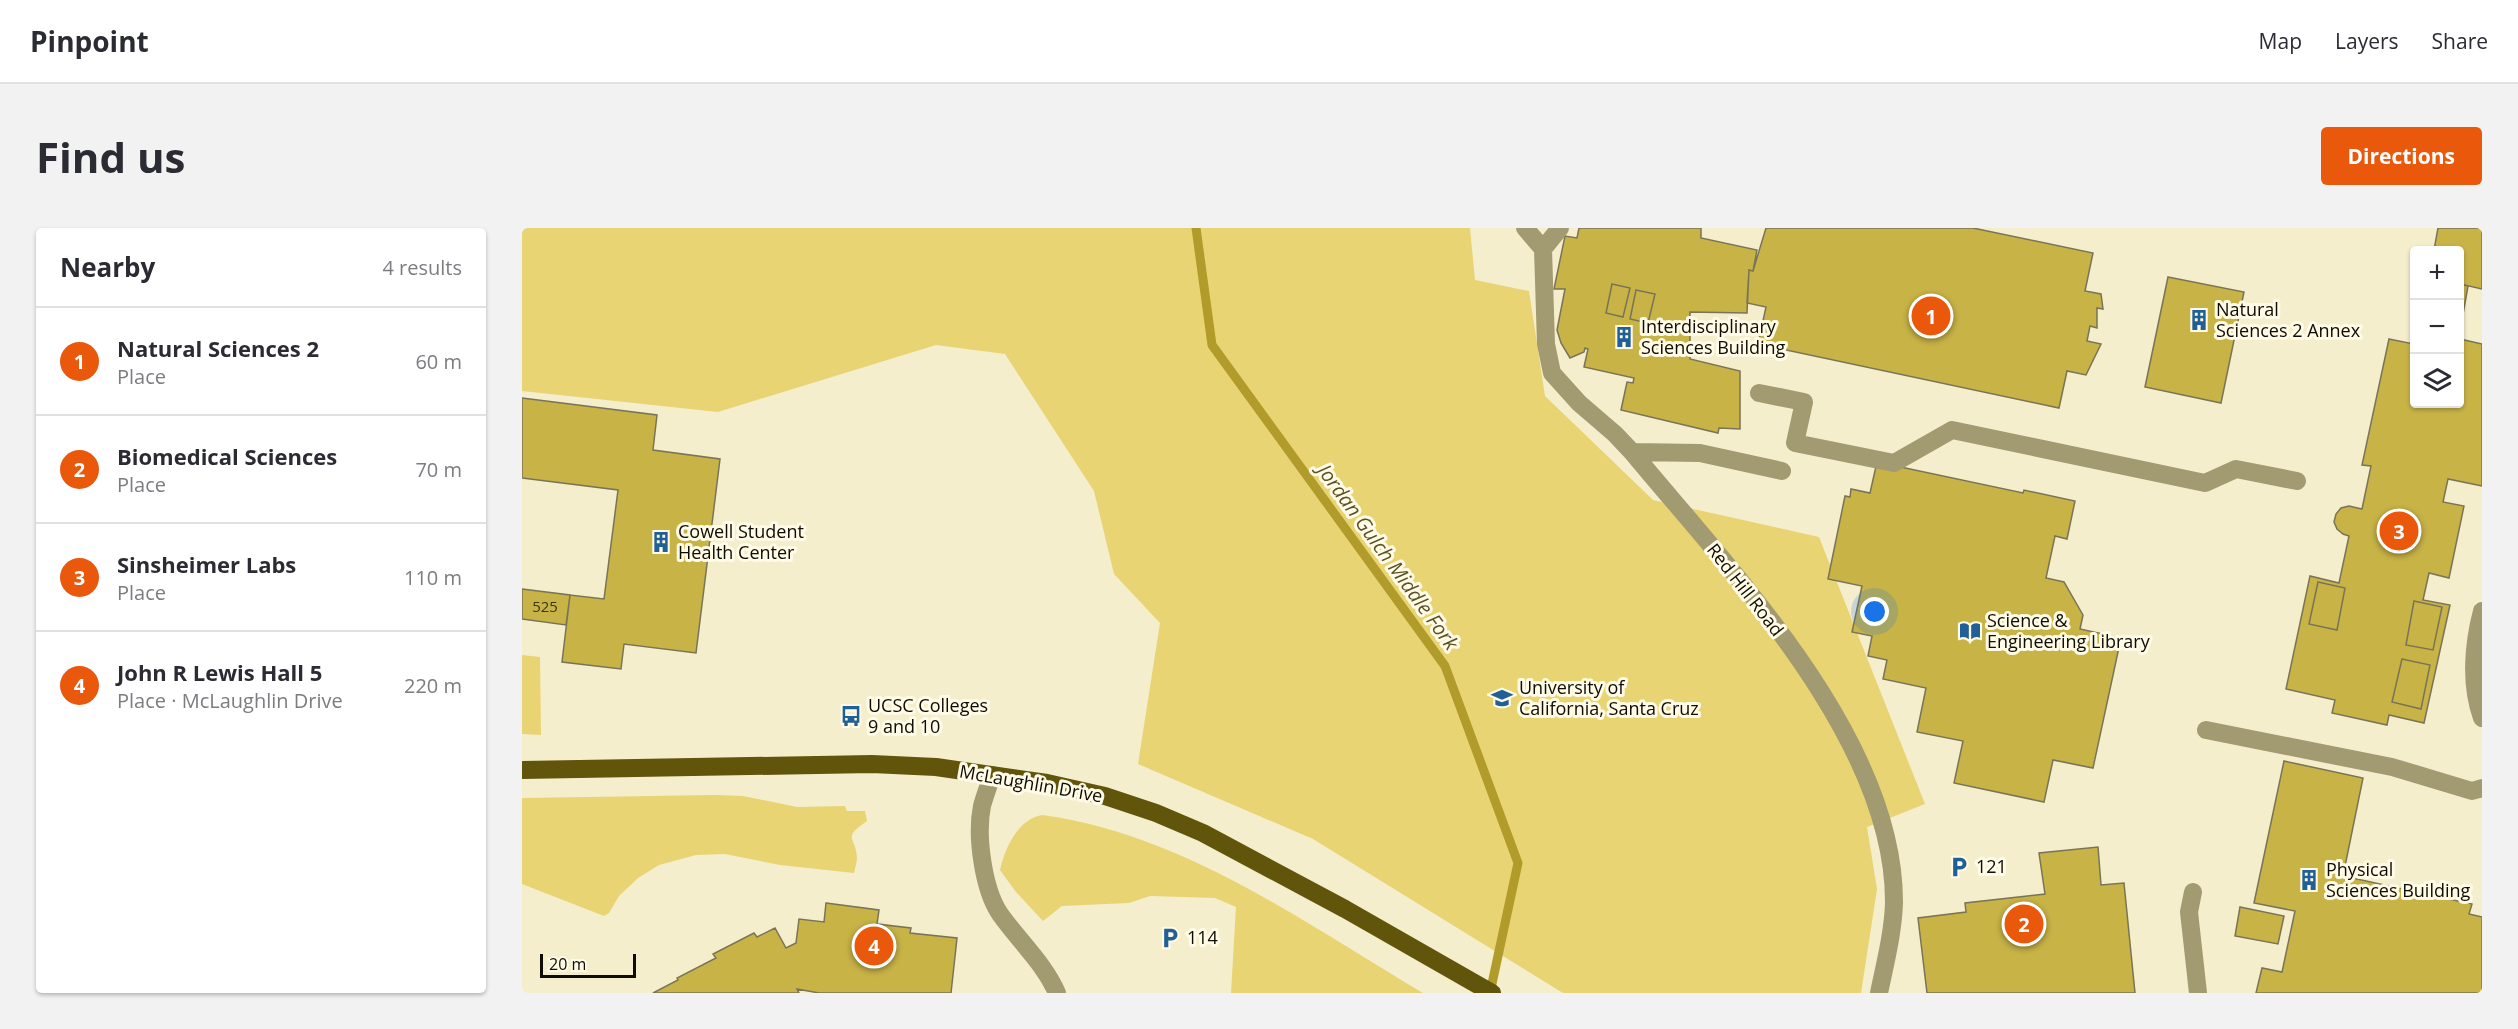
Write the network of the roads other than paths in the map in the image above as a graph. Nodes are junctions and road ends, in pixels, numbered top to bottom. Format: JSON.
{"nodes":[{"id":1,"x":1525,"y":228,"type":"edge"},
{"id":2,"x":1560,"y":228,"type":"edge"},
{"id":3,"x":1543,"y":249,"type":"junction"},
{"id":4,"x":1760,"y":393,"type":"dead end"},
{"id":5,"x":1632,"y":452,"type":"junction"},
{"id":6,"x":1782,"y":471,"type":"dead end"},
{"id":7,"x":2297,"y":482,"type":"dead end"},
{"id":8,"x":2482,"y":611,"type":"edge"},
{"id":9,"x":2482,"y":718,"type":"edge"},
{"id":10,"x":2206,"y":730,"type":"dead end"},
{"id":11,"x":522,"y":770,"type":"edge"},
{"id":12,"x":992,"y":775,"type":"junction"},
{"id":13,"x":2482,"y":788,"type":"edge"},
{"id":14,"x":2193,"y":892,"type":"dead end"},
{"id":15,"x":1057,"y":993,"type":"edge"},
{"id":16,"x":1492,"y":993,"type":"edge"},
{"id":17,"x":1879,"y":993,"type":"edge"},
{"id":18,"x":2198,"y":993,"type":"edge"}],
"edges":[{"from":1,"to":3,"type":"street"},
{"from":2,"to":3,"type":"street"},
{"from":3,"to":5,"type":"street","name":"Red Hill Road"},
{"from":4,"to":7,"type":"street"},
{"from":5,"to":6,"type":"street"},
{"from":5,"to":17,"type":"street","name":"Red Hill Road"},
{"from":8,"to":9,"type":"street"},
{"from":10,"to":13,"type":"street"},
{"from":11,"to":12,"type":"main road","name":"McLaughlin Drive"},
{"from":12,"to":15,"type":"street"},
{"from":12,"to":16,"type":"main road","name":"McLaughlin Drive"},
{"from":14,"to":18,"type":"street"}]}
